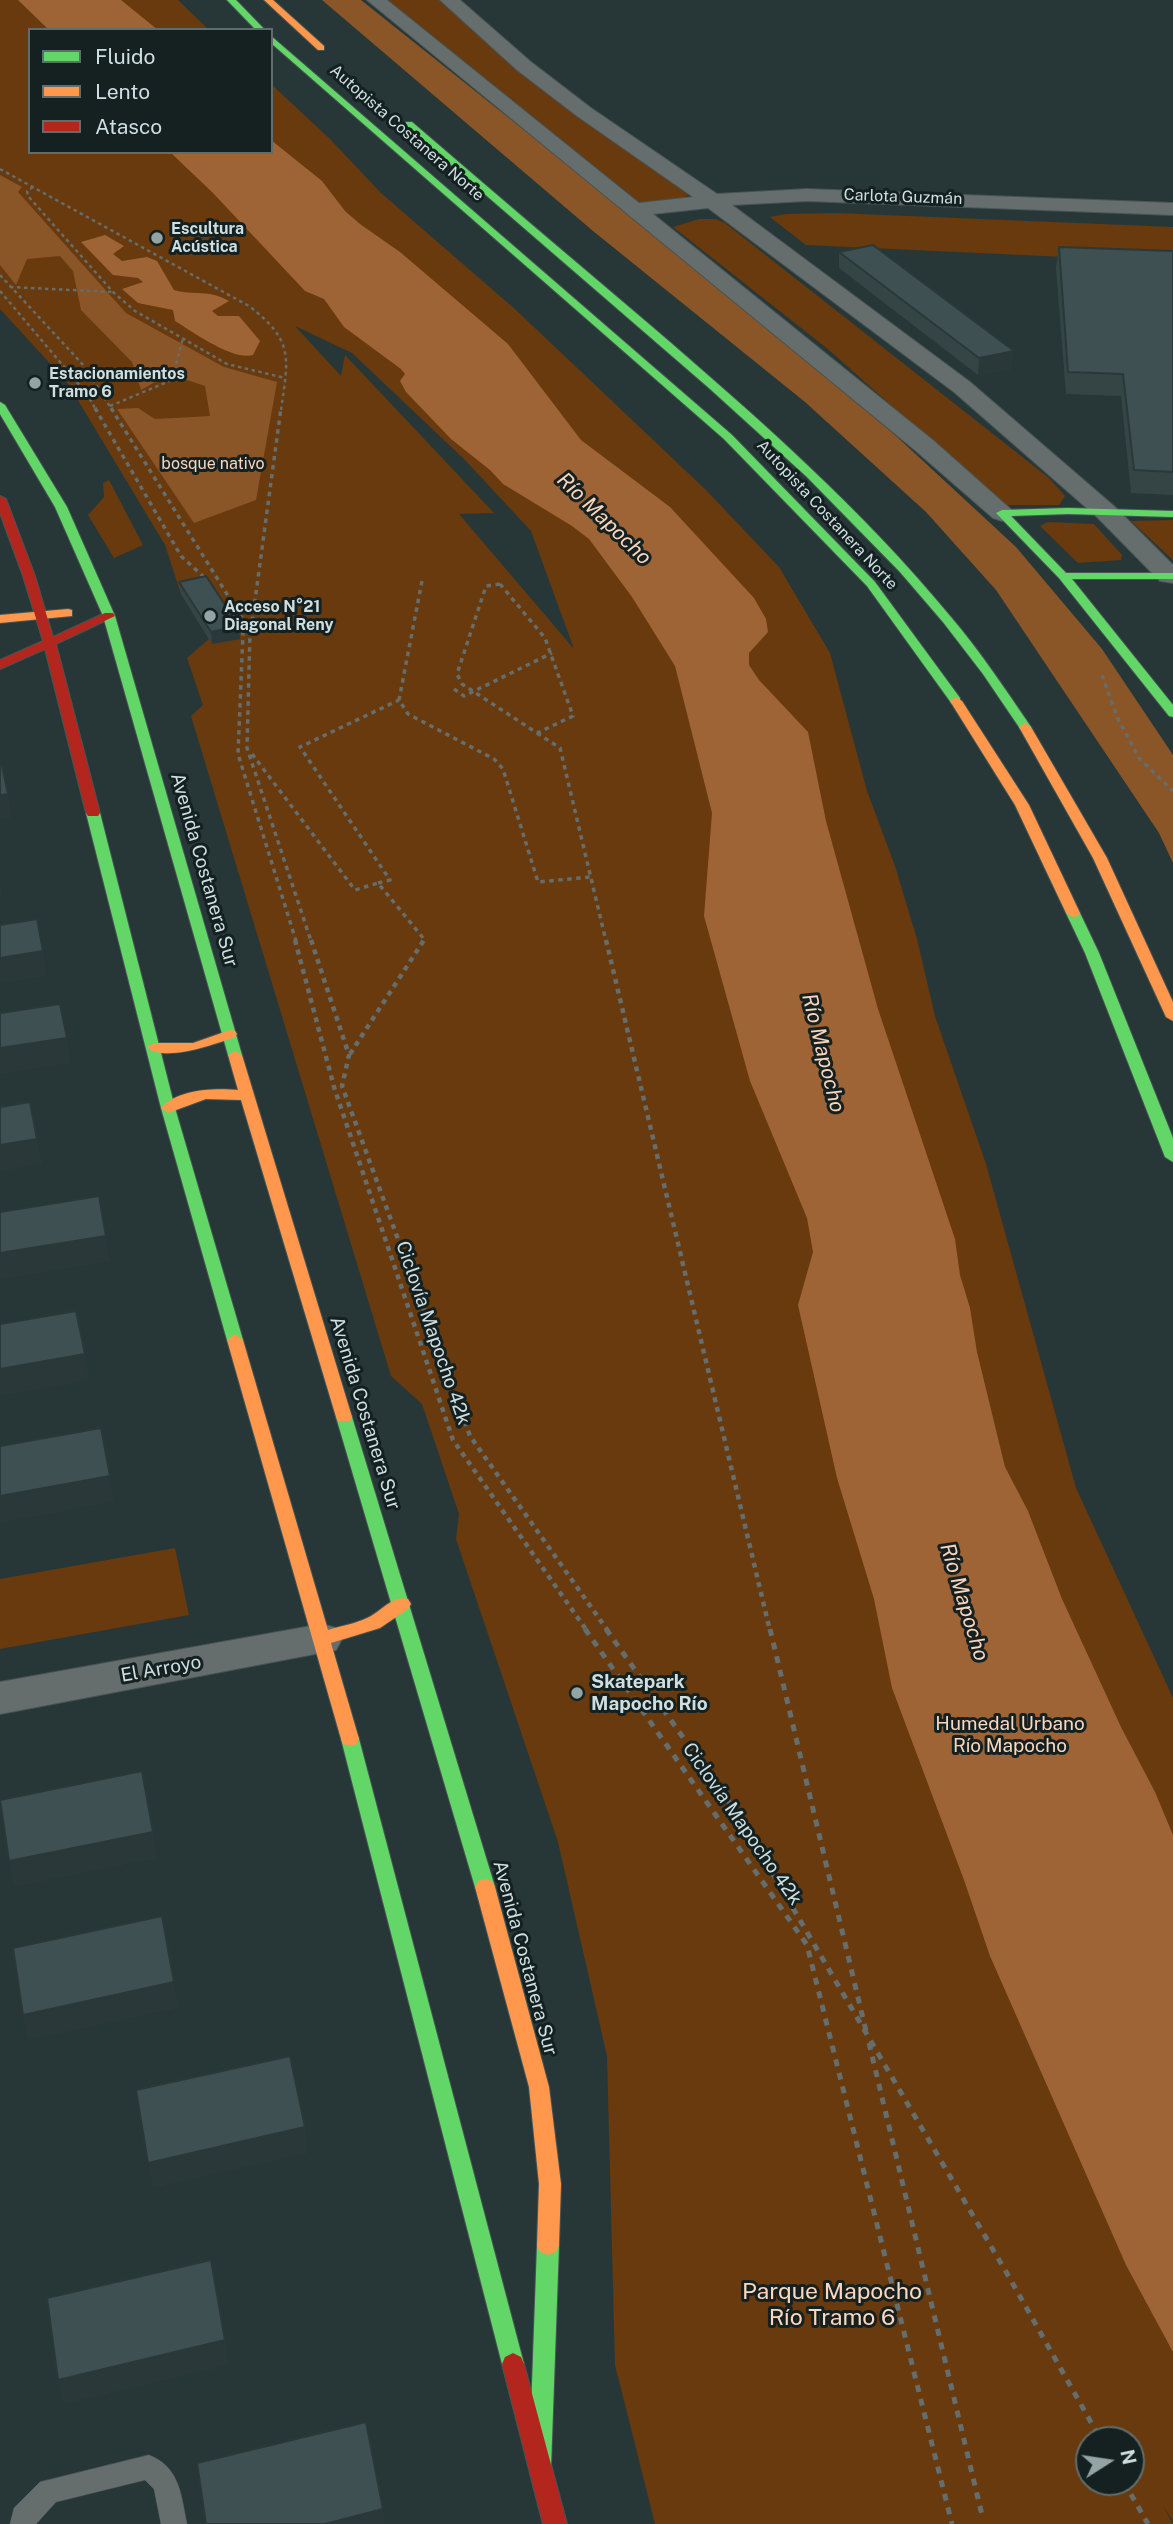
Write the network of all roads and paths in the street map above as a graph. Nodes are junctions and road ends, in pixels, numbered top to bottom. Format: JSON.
{"nodes":[{"id":1,"x":231,"y":0,"type":"edge"},
{"id":2,"x":268,"y":0,"type":"edge"},
{"id":3,"x":376,"y":0,"type":"edge"},
{"id":4,"x":449,"y":0,"type":"edge"},
{"id":5,"x":259,"y":28,"type":"edge"},
{"id":6,"x":273,"y":40,"type":"edge"},
{"id":7,"x":334,"y":60,"type":"dead end"},
{"id":8,"x":397,"y":113,"type":"dead end"},
{"id":9,"x":0,"y":169,"type":"edge"},
{"id":10,"x":33,"y":187,"type":"junction"},
{"id":11,"x":711,"y":200,"type":"junction"},
{"id":12,"x":634,"y":209,"type":"junction"},
{"id":13,"x":1173,"y":209,"type":"edge"},
{"id":14,"x":0,"y":275,"type":"edge"},
{"id":15,"x":10,"y":287,"type":"junction"},
{"id":16,"x":0,"y":291,"type":"edge"},
{"id":17,"x":113,"y":292,"type":"junction"},
{"id":18,"x":183,"y":338,"type":"junction"},
{"id":19,"x":285,"y":378,"type":"junction"},
{"id":20,"x":0,"y":405,"type":"edge"},
{"id":21,"x":110,"y":406,"type":"junction"},
{"id":22,"x":0,"y":499,"type":"edge"},
{"id":23,"x":1106,"y":512,"type":"junction"},
{"id":24,"x":1002,"y":513,"type":"junction"},
{"id":25,"x":1173,"y":514,"type":"edge"},
{"id":26,"x":1063,"y":576,"type":"junction"},
{"id":27,"x":1171,"y":576,"type":"edge"},
{"id":28,"x":209,"y":581,"type":"edge"},
{"id":29,"x":422,"y":581,"type":"dead end"},
{"id":30,"x":229,"y":612,"type":"edge"},
{"id":31,"x":42,"y":614,"type":"junction"},
{"id":32,"x":109,"y":617,"type":"junction"},
{"id":33,"x":0,"y":619,"type":"edge"},
{"id":34,"x":250,"y":631,"type":"junction"},
{"id":35,"x":48,"y":645,"type":"junction"},
{"id":36,"x":552,"y":653,"type":"junction"},
{"id":37,"x":0,"y":665,"type":"edge"},
{"id":38,"x":1099,"y":668,"type":"dead end"},
{"id":39,"x":454,"y":690,"type":"dead end"},
{"id":40,"x":474,"y":691,"type":"junction"},
{"id":41,"x":399,"y":700,"type":"junction"},
{"id":42,"x":1173,"y":713,"type":"edge"},
{"id":43,"x":537,"y":733,"type":"junction"},
{"id":44,"x":247,"y":748,"type":"junction"},
{"id":45,"x":1173,"y":791,"type":"edge"},
{"id":46,"x":590,"y":877,"type":"junction"},
{"id":47,"x":378,"y":883,"type":"junction"},
{"id":48,"x":1173,"y":1017,"type":"edge"},
{"id":49,"x":230,"y":1034,"type":"junction"},
{"id":50,"x":153,"y":1047,"type":"junction"},
{"id":51,"x":349,"y":1055,"type":"junction"},
{"id":52,"x":247,"y":1096,"type":"junction"},
{"id":53,"x":168,"y":1108,"type":"junction"},
{"id":54,"x":1173,"y":1157,"type":"edge"},
{"id":55,"x":402,"y":1604,"type":"junction"},
{"id":56,"x":322,"y":1639,"type":"junction"},
{"id":57,"x":0,"y":1698,"type":"edge"},
{"id":58,"x":868,"y":2036,"type":"junction"},
{"id":59,"x":1093,"y":2426,"type":"edge"},
{"id":60,"x":540,"y":2467,"type":"junction"},
{"id":61,"x":1132,"y":2496,"type":"edge"},
{"id":62,"x":982,"y":2515,"type":"dead end"},
{"id":63,"x":23,"y":2524,"type":"edge"},
{"id":64,"x":174,"y":2524,"type":"edge"},
{"id":65,"x":555,"y":2524,"type":"edge"},
{"id":66,"x":952,"y":2524,"type":"edge"},
{"id":67,"x":1148,"y":2524,"type":"edge"}],
"edges":[{"from":1,"to":5,"type":"main road"},
{"from":2,"to":7,"type":"main road","name":"Autopista Costanera Norte"},
{"from":3,"to":12,"type":"street"},
{"from":4,"to":11,"type":"street"},
{"from":6,"to":54,"type":"main road","name":"Autopista Costanera Norte"},
{"from":8,"to":48,"type":"main road","name":"Autopista Costanera Norte"},
{"from":9,"to":10,"type":"path"},
{"from":10,"to":17,"type":"path"},
{"from":10,"to":19,"type":"path"},
{"from":11,"to":12,"type":"street","name":"Carlota Guzmán"},
{"from":11,"to":13,"type":"street","name":"Carlota Guzmán"},
{"from":11,"to":23,"type":"street"},
{"from":12,"to":24,"type":"street"},
{"from":14,"to":15,"type":"path"},
{"from":15,"to":17,"type":"path"},
{"from":15,"to":21,"type":"path"},
{"from":16,"to":28,"type":"path"},
{"from":17,"to":18,"type":"path"},
{"from":18,"to":19,"type":"path"},
{"from":18,"to":21,"type":"path"},
{"from":19,"to":34,"type":"path"},
{"from":20,"to":32,"type":"main road","name":"Avenida Costanera Sur"},
{"from":21,"to":34,"type":"path"},
{"from":22,"to":31,"type":"main road","name":"Avenida Costanera Sur"},
{"from":23,"to":24,"type":"main road"},
{"from":23,"to":25,"type":"main road"},
{"from":23,"to":27,"type":"street"},
{"from":24,"to":26,"type":"main road"},
{"from":26,"to":27,"type":"main road"},
{"from":26,"to":42,"type":"main road"},
{"from":29,"to":41,"type":"path"},
{"from":30,"to":66,"type":"path","name":"Ciclovía Mapocho 42k"},
{"from":31,"to":32,"type":"main road"},
{"from":31,"to":33,"type":"main road"},
{"from":31,"to":35,"type":"main road","name":"Avenida Costanera Sur"},
{"from":32,"to":35,"type":"main road"},
{"from":32,"to":49,"type":"main road","name":"Avenida Costanera Sur"},
{"from":34,"to":44,"type":"path"},
{"from":35,"to":37,"type":"main road"},
{"from":35,"to":50,"type":"main road","name":"Avenida Costanera Sur"},
{"from":36,"to":40,"type":"path"},
{"from":36,"to":40,"type":"path"},
{"from":36,"to":43,"type":"path"},
{"from":38,"to":45,"type":"path"},
{"from":39,"to":40,"type":"path"},
{"from":40,"to":43,"type":"path"},
{"from":41,"to":46,"type":"path"},
{"from":41,"to":47,"type":"path"},
{"from":43,"to":46,"type":"path"},
{"from":44,"to":47,"type":"path"},
{"from":44,"to":51,"type":"path"},
{"from":46,"to":58,"type":"path"},
{"from":47,"to":51,"type":"path"},
{"from":49,"to":50,"type":"main road"},
{"from":49,"to":52,"type":"main road","name":"Avenida Costanera Sur"},
{"from":50,"to":53,"type":"main road","name":"Avenida Costanera Sur"},
{"from":51,"to":58,"type":"path"},
{"from":52,"to":53,"type":"main road"},
{"from":52,"to":55,"type":"main road","name":"Avenida Costanera Sur"},
{"from":53,"to":56,"type":"main road","name":"Avenida Costanera Sur"},
{"from":55,"to":56,"type":"main road"},
{"from":55,"to":60,"type":"main road","name":"Avenida Costanera Sur"},
{"from":56,"to":57,"type":"street","name":"El Arroyo"},
{"from":56,"to":60,"type":"main road","name":"Avenida Costanera Sur"},
{"from":58,"to":59,"type":"path"},
{"from":58,"to":62,"type":"path"},
{"from":60,"to":65,"type":"main road","name":"Avenida Costanera Sur"},
{"from":61,"to":67,"type":"path"},
{"from":63,"to":64,"type":"lane"}]}
